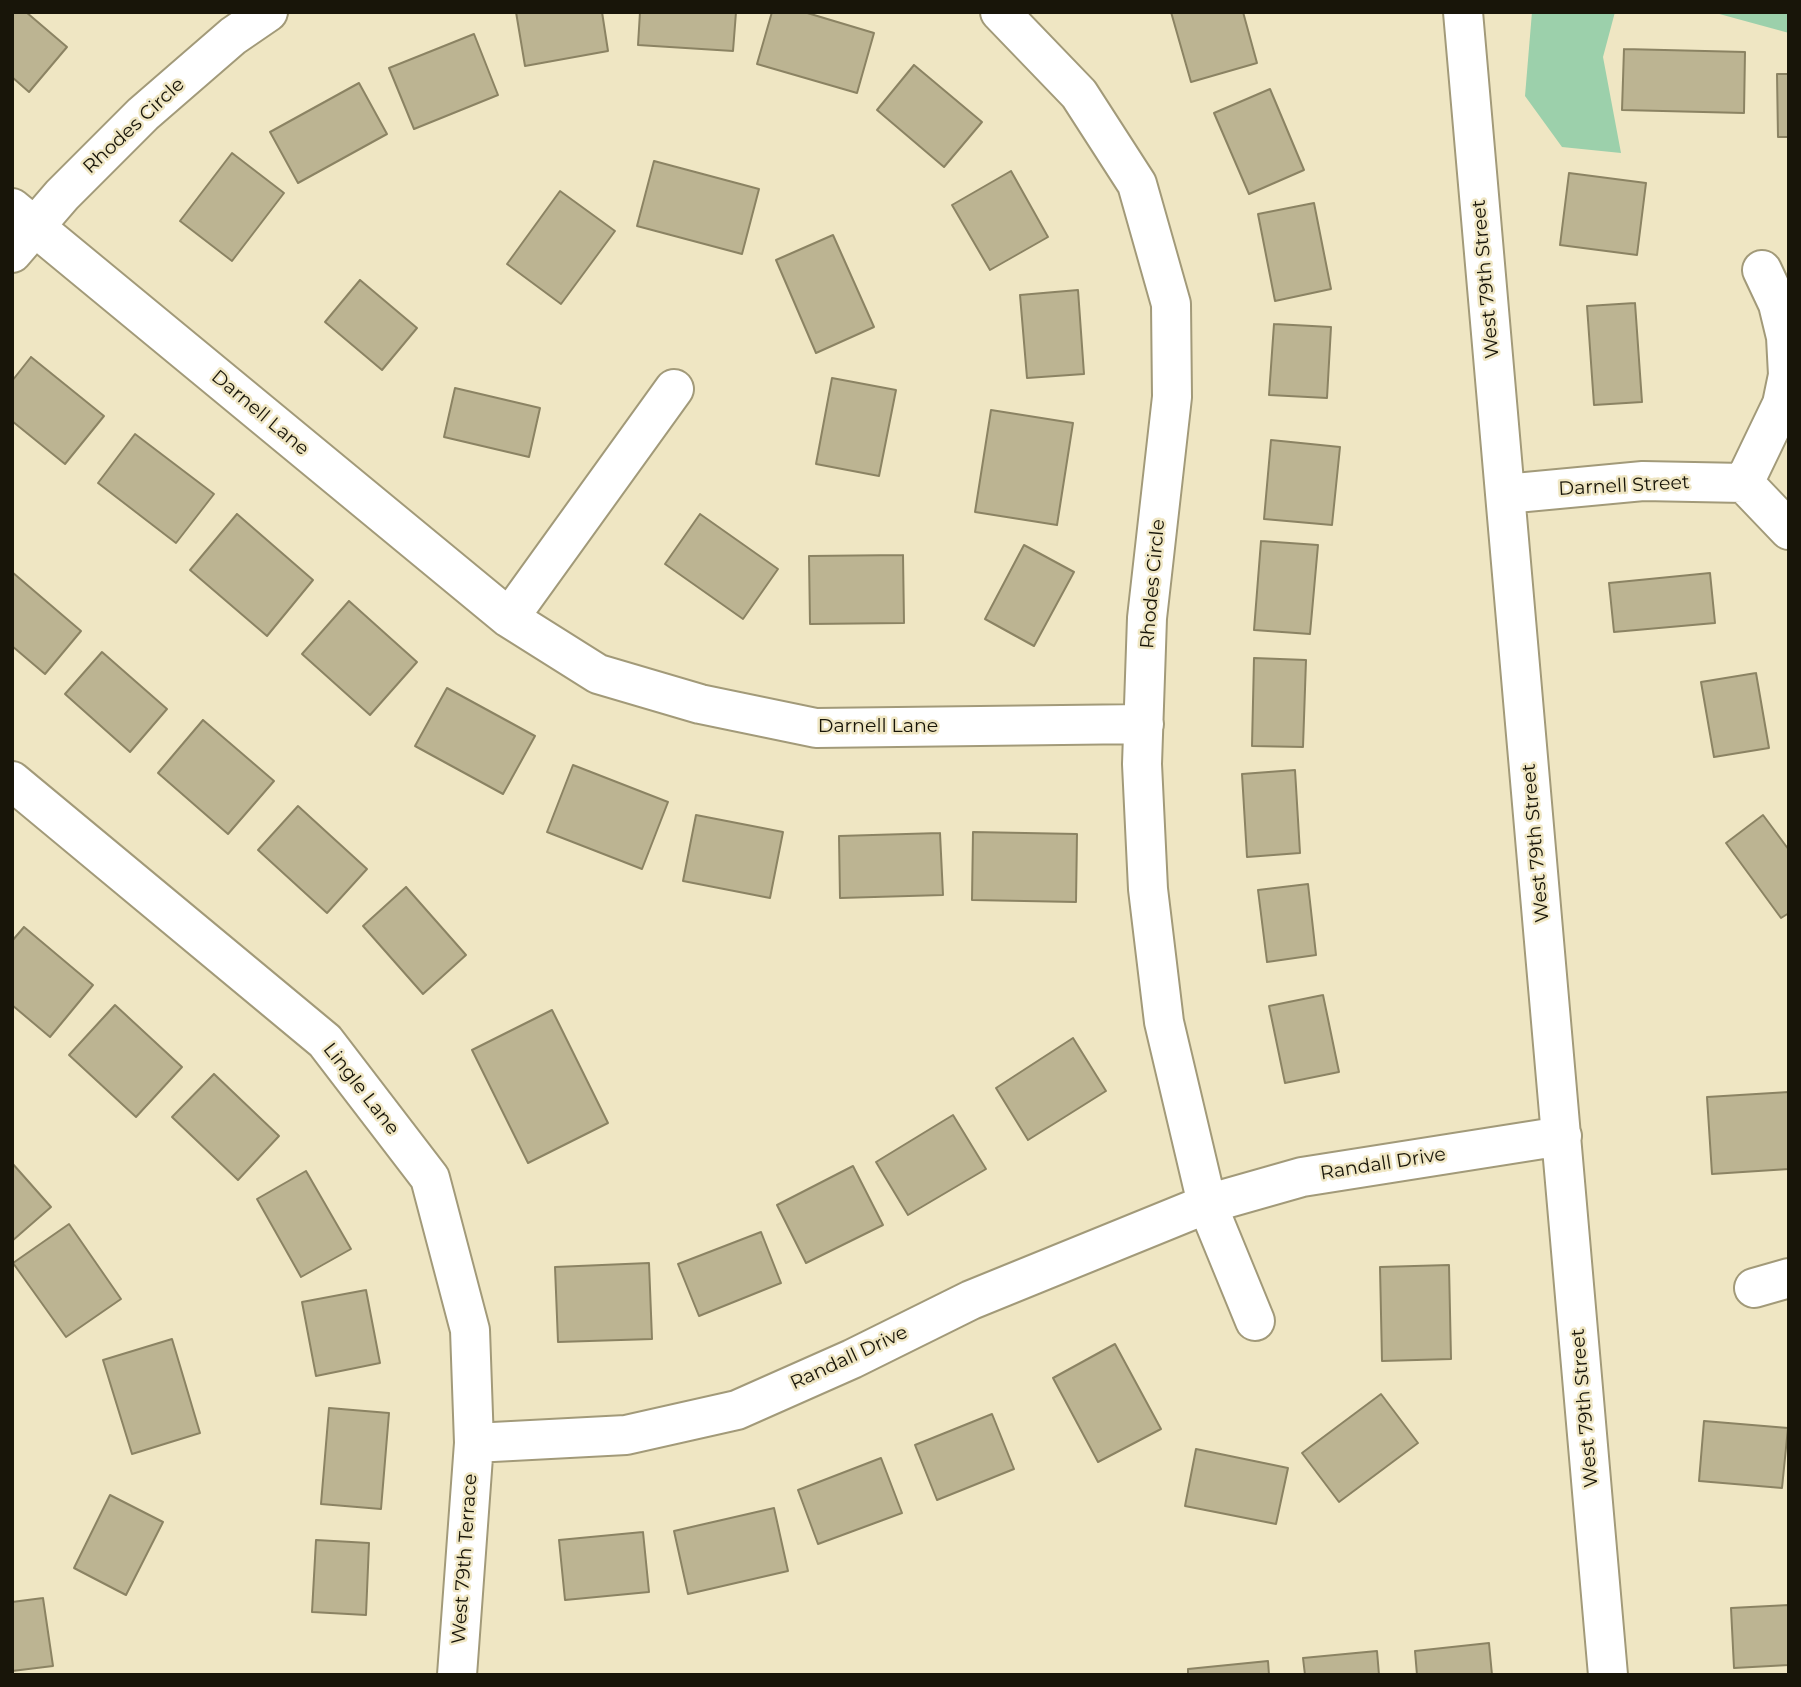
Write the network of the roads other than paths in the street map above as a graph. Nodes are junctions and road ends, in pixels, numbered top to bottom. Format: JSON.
{"nodes":[{"id":1,"x":268,"y":12,"type":"edge"},
{"id":2,"x":1000,"y":12,"type":"edge"},
{"id":3,"x":1463,"y":12,"type":"edge"},
{"id":4,"x":20,"y":229,"type":"edge"},
{"id":5,"x":1762,"y":270,"type":"dead end"},
{"id":6,"x":674,"y":389,"type":"dead end"},
{"id":7,"x":1744,"y":483,"type":"junction"},
{"id":8,"x":1505,"y":494,"type":"junction"},
{"id":9,"x":1789,"y":530,"type":"edge"},
{"id":10,"x":509,"y":618,"type":"junction"},
{"id":11,"x":1144,"y":724,"type":"junction"},
{"id":12,"x":17,"y":795,"type":"edge"},
{"id":13,"x":1562,"y":1136,"type":"junction"},
{"id":14,"x":1208,"y":1204,"type":"junction"},
{"id":15,"x":1255,"y":1321,"type":"dead end"},
{"id":16,"x":474,"y":1443,"type":"junction"},
{"id":17,"x":457,"y":1675,"type":"edge"},
{"id":18,"x":1608,"y":1675,"type":"edge"}],
"edges":[{"from":1,"to":4,"type":"street","name":"Rhodes Circle"},
{"from":2,"to":11,"type":"street","name":"Rhodes Circle"},
{"from":3,"to":8,"type":"street","name":"West 79th Street"},
{"from":4,"to":10,"type":"street","name":"Darnell Lane"},
{"from":5,"to":7,"type":"street"},
{"from":6,"to":10,"type":"street"},
{"from":7,"to":8,"type":"street","name":"Darnell Street"},
{"from":7,"to":9,"type":"street"},
{"from":8,"to":13,"type":"street","name":"West 79th Street"},
{"from":10,"to":11,"type":"street","name":"Darnell Lane"},
{"from":11,"to":14,"type":"street","name":"Rhodes Circle"},
{"from":12,"to":16,"type":"street","name":"Lingle Lane"},
{"from":13,"to":14,"type":"street","name":"Randall Drive"},
{"from":13,"to":18,"type":"street","name":"West 79th Street"},
{"from":14,"to":15,"type":"street"},
{"from":14,"to":16,"type":"street","name":"Randall Drive"},
{"from":16,"to":17,"type":"street","name":"West 79th Terrace"}]}
